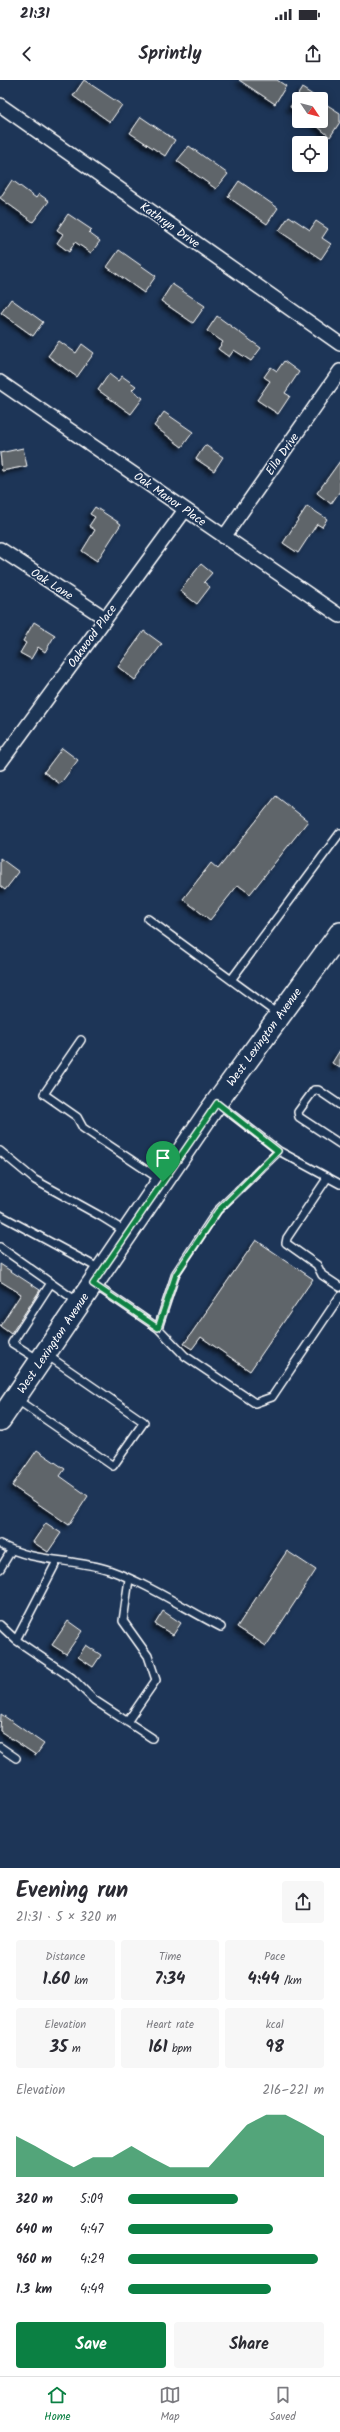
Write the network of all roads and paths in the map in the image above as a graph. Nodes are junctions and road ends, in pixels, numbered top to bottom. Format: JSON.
{"nodes":[{"id":1,"x":0,"y":105,"type":"edge"},
{"id":2,"x":340,"y":344,"type":"edge"},
{"id":3,"x":340,"y":371,"type":"edge"},
{"id":4,"x":1,"y":384,"type":"edge"},
{"id":5,"x":184,"y":510,"type":"junction"},
{"id":6,"x":224,"y":537,"type":"junction"},
{"id":7,"x":0,"y":549,"type":"edge"},
{"id":8,"x":340,"y":616,"type":"edge"},
{"id":9,"x":105,"y":618,"type":"junction"},
{"id":10,"x":0,"y":763,"type":"edge"},
{"id":11,"x":340,"y":833,"type":"edge"},
{"id":12,"x":148,"y":919,"type":"dead end"},
{"id":13,"x":340,"y":933,"type":"edge"},
{"id":14,"x":231,"y":980,"type":"junction"},
{"id":15,"x":279,"y":1015,"type":"junction"},
{"id":16,"x":81,"y":1040,"type":"dead end"},
{"id":17,"x":217,"y":1103,"type":"junction"},
{"id":18,"x":340,"y":1105,"type":"edge"},
{"id":19,"x":340,"y":1144,"type":"edge"},
{"id":20,"x":278,"y":1151,"type":"junction"},
{"id":21,"x":0,"y":1152,"type":"edge"},
{"id":22,"x":328,"y":1178,"type":"junction"},
{"id":23,"x":163,"y":1182,"type":"junction"},
{"id":24,"x":340,"y":1184,"type":"edge"},
{"id":25,"x":0,"y":1215,"type":"edge"},
{"id":26,"x":127,"y":1234,"type":"junction"},
{"id":27,"x":0,"y":1247,"type":"edge"},
{"id":28,"x":98,"y":1277,"type":"junction"},
{"id":29,"x":51,"y":1283,"type":"junction"},
{"id":30,"x":340,"y":1287,"type":"edge"},
{"id":31,"x":340,"y":1296,"type":"edge"},
{"id":32,"x":80,"y":1303,"type":"junction"},
{"id":33,"x":158,"y":1328,"type":"junction"},
{"id":34,"x":43,"y":1357,"type":"junction"},
{"id":35,"x":15,"y":1399,"type":"junction"},
{"id":36,"x":0,"y":1420,"type":"edge"},
{"id":37,"x":0,"y":1544,"type":"edge"},
{"id":38,"x":11,"y":1551,"type":"junction"},
{"id":39,"x":57,"y":1561,"type":"junction"},
{"id":40,"x":0,"y":1569,"type":"edge"},
{"id":41,"x":129,"y":1578,"type":"junction"},
{"id":42,"x":0,"y":1625,"type":"edge"},
{"id":43,"x":221,"y":1627,"type":"dead end"},
{"id":44,"x":16,"y":1640,"type":"junction"},
{"id":45,"x":127,"y":1722,"type":"junction"},
{"id":46,"x":152,"y":1738,"type":"dead end"},
{"id":47,"x":0,"y":1747,"type":"edge"},
{"id":48,"x":16,"y":1758,"type":"dead end"}],
"edges":[{"from":1,"to":2,"type":"street","name":"Kathryn Drive"},
{"from":3,"to":6,"type":"street","name":"Ella Drive"},
{"from":4,"to":5,"type":"street","name":"Oak Manor Place"},
{"from":5,"to":6,"type":"street","name":"Oak Manor Place"},
{"from":5,"to":9,"type":"street","name":"Oakwood Place"},
{"from":6,"to":8,"type":"street","name":"Oak Manor Place"},
{"from":7,"to":9,"type":"street","name":"Oak Lane"},
{"from":9,"to":10,"type":"street","name":"Oakwood Place"},
{"from":11,"to":14,"type":"lane"},
{"from":12,"to":14,"type":"lane"},
{"from":13,"to":15,"type":"main road","name":"West Lexington Avenue"},
{"from":14,"to":15,"type":"lane"},
{"from":15,"to":17,"type":"main road","name":"West Lexington Avenue"},
{"from":16,"to":23,"type":"lane"},
{"from":17,"to":20,"type":"lane"},
{"from":17,"to":23,"type":"main road","name":"West Lexington Avenue"},
{"from":18,"to":19,"type":"lane"},
{"from":20,"to":22,"type":"lane"},
{"from":20,"to":33,"type":"lane"},
{"from":21,"to":26,"type":"lane"},
{"from":22,"to":24,"type":"lane"},
{"from":22,"to":30,"type":"lane"},
{"from":23,"to":26,"type":"main road","name":"West Lexington Avenue"},
{"from":25,"to":28,"type":"lane"},
{"from":26,"to":28,"type":"main road","name":"West Lexington Avenue"},
{"from":27,"to":29,"type":"lane"},
{"from":28,"to":32,"type":"main road","name":"West Lexington Avenue"},
{"from":28,"to":33,"type":"lane"},
{"from":29,"to":32,"type":"lane"},
{"from":29,"to":34,"type":"lane"},
{"from":31,"to":33,"type":"lane"},
{"from":32,"to":34,"type":"main road","name":"West Lexington Avenue"},
{"from":34,"to":35,"type":"main road","name":"West Lexington Avenue"},
{"from":34,"to":35,"type":"lane"},
{"from":35,"to":36,"type":"main road","name":"West Lexington Avenue"},
{"from":37,"to":38,"type":"lane"},
{"from":38,"to":39,"type":"lane"},
{"from":38,"to":40,"type":"lane"},
{"from":39,"to":41,"type":"lane"},
{"from":39,"to":44,"type":"lane"},
{"from":41,"to":43,"type":"lane"},
{"from":41,"to":45,"type":"lane"},
{"from":42,"to":44,"type":"lane"},
{"from":44,"to":45,"type":"lane"},
{"from":45,"to":46,"type":"lane"},
{"from":47,"to":48,"type":"lane"}]}
